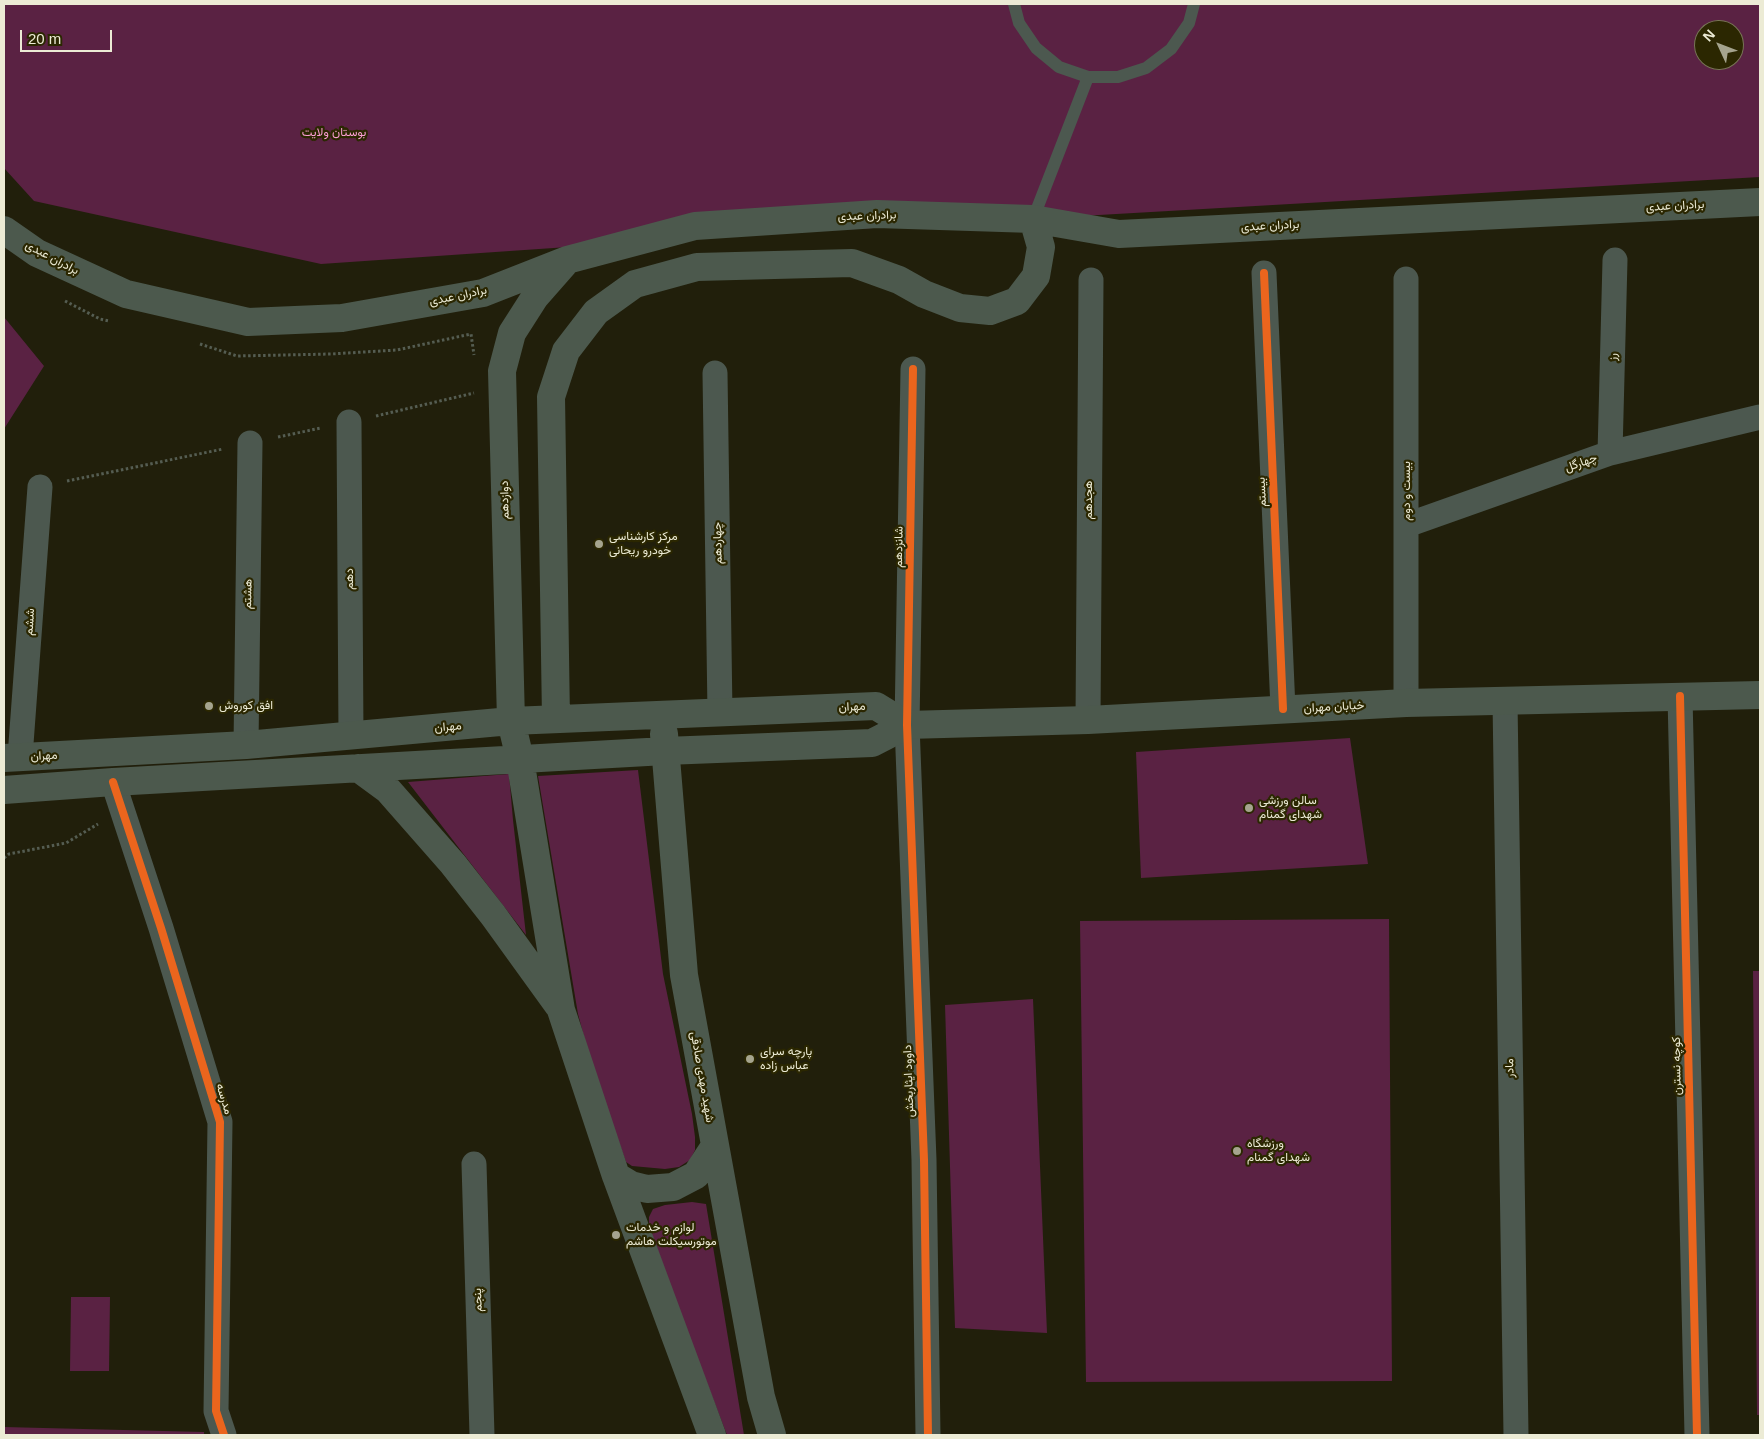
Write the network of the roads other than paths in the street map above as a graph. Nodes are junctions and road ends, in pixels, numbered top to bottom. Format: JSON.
{"nodes":[{"id":1,"x":1014,"y":4,"type":"edge"},
{"id":2,"x":1194,"y":4,"type":"edge"},
{"id":3,"x":1088,"y":77,"type":"junction"},
{"id":4,"x":1760,"y":202,"type":"edge"},
{"id":5,"x":1033,"y":219,"type":"junction"},
{"id":6,"x":4,"y":230,"type":"edge"},
{"id":7,"x":568,"y":260,"type":"junction"},
{"id":8,"x":1615,"y":260,"type":"dead end"},
{"id":9,"x":1264,"y":273,"type":"dead end"},
{"id":10,"x":1406,"y":279,"type":"dead end"},
{"id":11,"x":1091,"y":280,"type":"dead end"},
{"id":12,"x":913,"y":370,"type":"dead end"},
{"id":13,"x":715,"y":373,"type":"dead end"},
{"id":14,"x":1760,"y":417,"type":"edge"},
{"id":15,"x":349,"y":422,"type":"road end"},
{"id":16,"x":250,"y":443,"type":"road end"},
{"id":17,"x":1610,"y":453,"type":"junction"},
{"id":18,"x":40,"y":487,"type":"road end"},
{"id":19,"x":1407,"y":525,"type":"junction"},
{"id":20,"x":1760,"y":695,"type":"edge"},
{"id":21,"x":1680,"y":696,"type":"junction"},
{"id":22,"x":1505,"y":701,"type":"junction"},
{"id":23,"x":1406,"y":703,"type":"junction"},
{"id":24,"x":1283,"y":709,"type":"junction"},
{"id":25,"x":720,"y":714,"type":"junction"},
{"id":26,"x":663,"y":715,"type":"junction"},
{"id":27,"x":556,"y":719,"type":"junction"},
{"id":28,"x":1088,"y":720,"type":"junction"},
{"id":29,"x":511,"y":721,"type":"junction"},
{"id":30,"x":907,"y":725,"type":"junction"},
{"id":31,"x":351,"y":736,"type":"junction"},
{"id":32,"x":246,"y":745,"type":"junction"},
{"id":33,"x":665,"y":751,"type":"junction"},
{"id":34,"x":12,"y":758,"type":"edge"},
{"id":35,"x":520,"y":759,"type":"junction"},
{"id":36,"x":358,"y":768,"type":"junction"},
{"id":37,"x":113,"y":782,"type":"junction"},
{"id":38,"x":4,"y":790,"type":"edge"},
{"id":39,"x":561,"y":1010,"type":"junction"},
{"id":40,"x":716,"y":1146,"type":"junction"},
{"id":41,"x":474,"y":1164,"type":"dead end"},
{"id":42,"x":616,"y":1176,"type":"junction"},
{"id":43,"x":224,"y":1435,"type":"edge"},
{"id":44,"x":482,"y":1435,"type":"edge"},
{"id":45,"x":712,"y":1435,"type":"edge"},
{"id":46,"x":772,"y":1435,"type":"edge"},
{"id":47,"x":928,"y":1435,"type":"edge"},
{"id":48,"x":1516,"y":1435,"type":"edge"},
{"id":49,"x":1696,"y":1435,"type":"edge"}],
"edges":[{"from":1,"to":3,"type":"lane"},
{"from":2,"to":3,"type":"lane"},
{"from":3,"to":5,"type":"lane"},
{"from":4,"to":5,"type":"main road","name":"برادران عبدی"},
{"from":5,"to":7,"type":"main road","name":"برادران عبدی"},
{"from":5,"to":27,"type":"main road"},
{"from":6,"to":7,"type":"main road","name":"برادران عبدی"},
{"from":7,"to":29,"type":"main road","name":"دوازدهم"},
{"from":8,"to":17,"type":"street","name":"رز"},
{"from":9,"to":24,"type":"street","name":"بیستم"},
{"from":10,"to":19,"type":"street","name":"بیست و دوم"},
{"from":11,"to":28,"type":"street","name":"هجدهم"},
{"from":12,"to":30,"type":"street","name":"شانزدهم"},
{"from":13,"to":25,"type":"street","name":"چهاردهم"},
{"from":14,"to":17,"type":"street","name":"چهارگل"},
{"from":15,"to":31,"type":"street","name":"دهم"},
{"from":16,"to":32,"type":"street","name":"هشتم"},
{"from":17,"to":19,"type":"street","name":"چهارگل"},
{"from":18,"to":34,"type":"street","name":"ششم"},
{"from":19,"to":23,"type":"street","name":"بیست و دوم"},
{"from":20,"to":21,"type":"main road","name":"خیابان مهران"},
{"from":21,"to":22,"type":"main road","name":"خیابان مهران"},
{"from":21,"to":49,"type":"street","name":"کوچه نسترن"},
{"from":22,"to":23,"type":"main road","name":"خیابان مهران"},
{"from":22,"to":48,"type":"street","name":"مادر"},
{"from":23,"to":24,"type":"main road","name":"خیابان مهران"},
{"from":24,"to":28,"type":"main road","name":"خیابان مهران"},
{"from":25,"to":26,"type":"main road","name":"مهران"},
{"from":25,"to":30,"type":"main road","name":"مهران"},
{"from":26,"to":27,"type":"main road","name":"مهران"},
{"from":26,"to":33,"type":"main road","name":"شهید مهدی صادقی"},
{"from":27,"to":29,"type":"main road","name":"مهران"},
{"from":28,"to":30,"type":"main road","name":"خیابان مهران"},
{"from":29,"to":31,"type":"main road","name":"مهران"},
{"from":29,"to":35,"type":"main road","name":"دوازدهم"},
{"from":30,"to":33,"type":"main road"},
{"from":30,"to":47,"type":"street","name":"داوود ایثاربخش"},
{"from":31,"to":32,"type":"main road","name":"مهران"},
{"from":32,"to":34,"type":"main road","name":"مهران"},
{"from":33,"to":35,"type":"main road"},
{"from":33,"to":40,"type":"main road","name":"شهید مهدی صادقی"},
{"from":35,"to":36,"type":"main road"},
{"from":35,"to":39,"type":"main road"},
{"from":36,"to":37,"type":"main road"},
{"from":36,"to":39,"type":"main road"},
{"from":37,"to":38,"type":"main road"},
{"from":37,"to":43,"type":"street","name":"مدرسه"},
{"from":39,"to":42,"type":"main road"},
{"from":40,"to":42,"type":"main road"},
{"from":40,"to":46,"type":"main road","name":"شهید مهدی صادقی"},
{"from":41,"to":44,"type":"street","name":"پنجم"},
{"from":42,"to":45,"type":"main road"}]}
